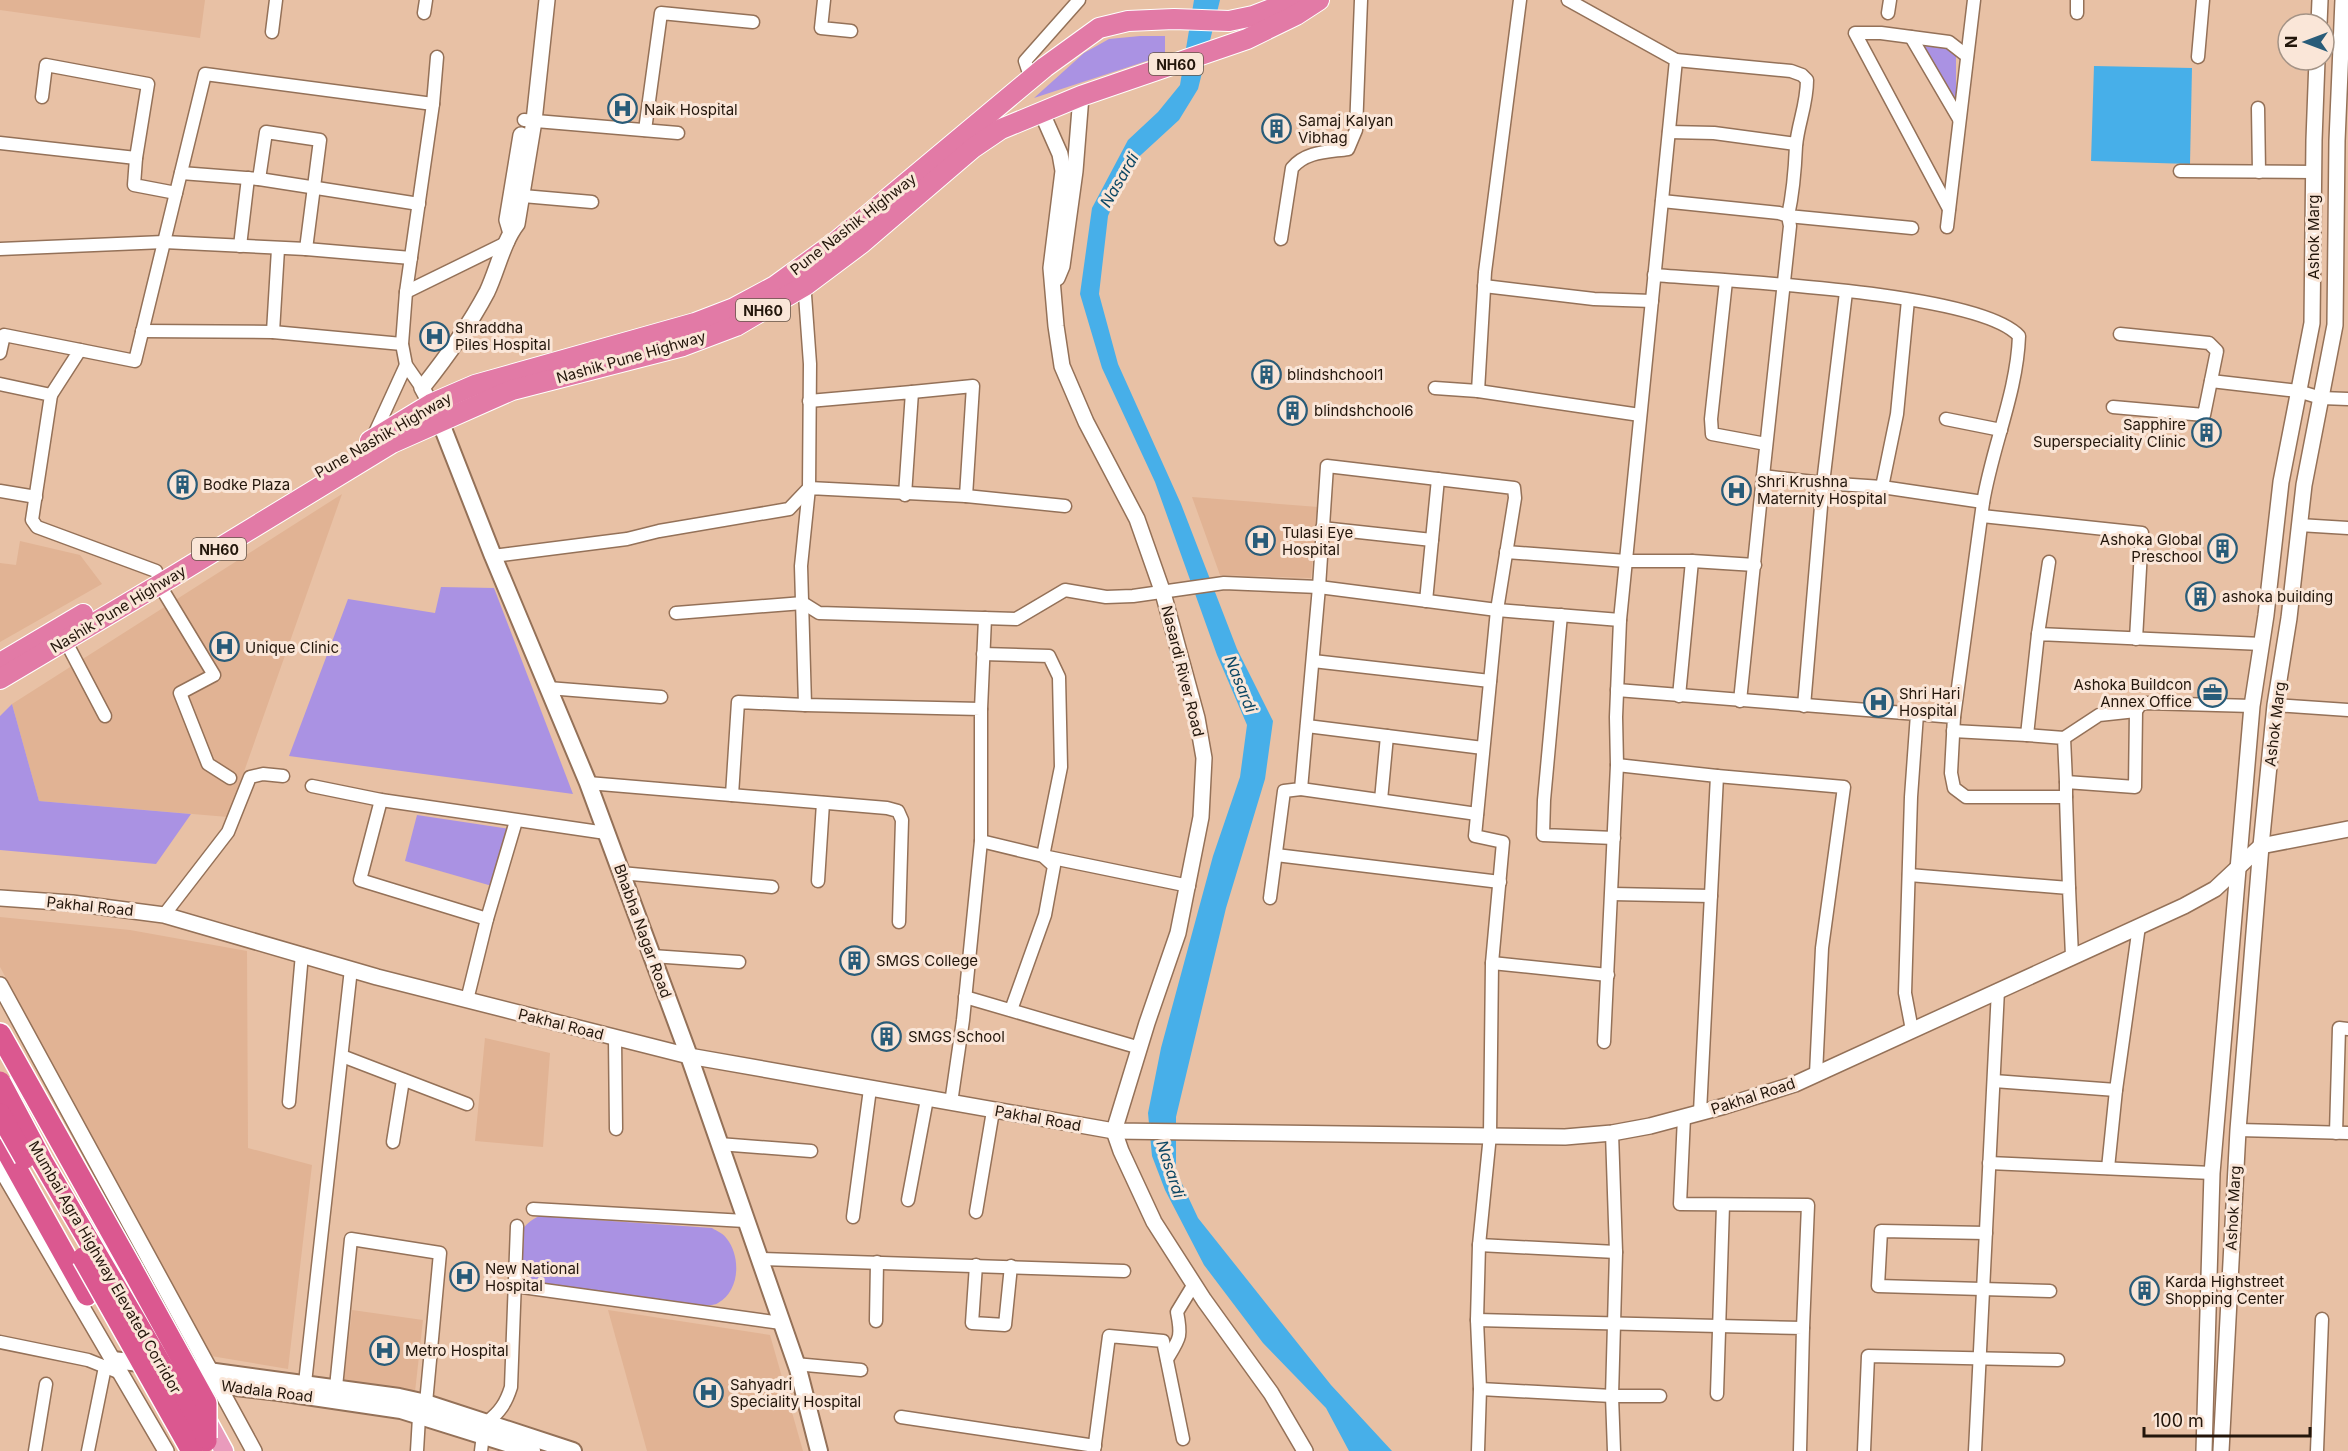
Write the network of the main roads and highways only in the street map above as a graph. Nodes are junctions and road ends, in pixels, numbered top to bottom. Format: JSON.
{"nodes":[{"id":1,"x":1295,"y":0,"type":"edge"},
{"id":2,"x":1319,"y":0,"type":"edge"},
{"id":3,"x":803,"y":277,"type":"junction"},
{"id":4,"x":431,"y":405,"type":"junction"},
{"id":5,"x":158,"y":578,"type":"junction"},
{"id":6,"x":0,"y":663,"type":"edge"},
{"id":7,"x":0,"y":679,"type":"edge"},
{"id":8,"x":0,"y":1034,"type":"edge"},
{"id":9,"x":0,"y":1053,"type":"edge"},
{"id":10,"x":0,"y":1082,"type":"edge"},
{"id":11,"x":0,"y":1114,"type":"edge"},
{"id":12,"x":0,"y":1126,"type":"edge"},
{"id":13,"x":0,"y":1139,"type":"edge"},
{"id":14,"x":122,"y":1367,"type":"junction"},
{"id":15,"x":180,"y":1374,"type":"junction"},
{"id":16,"x":213,"y":1377,"type":"junction"},
{"id":17,"x":422,"y":1410,"type":"junction"},
{"id":18,"x":484,"y":1436,"type":"edge"},
{"id":19,"x":205,"y":1449,"type":"edge"},
{"id":20,"x":183,"y":1451,"type":"edge"},
{"id":21,"x":532,"y":1451,"type":"edge"},
{"id":22,"x":573,"y":1451,"type":"edge"},
{"id":23,"x":819,"y":1451,"type":"edge"}],
"edges":[{"from":1,"to":3,"type":"highway","name":"Pune Nashik Highway","number":"NH60"},
{"from":2,"to":3,"type":"highway","name":"Nashik Pune Highway","number":"NH60"},
{"from":3,"to":4,"type":"highway","name":"Nashik Pune Highway","number":"NH60"},
{"from":4,"to":5,"type":"highway","name":"Pune Nashik Highway","number":"NH60"},
{"from":4,"to":5,"type":"highway","name":"Nashik Pune Highway","number":"NH60"},
{"from":4,"to":23,"type":"main road","name":"Bhabha Nagar Road"},
{"from":5,"to":6,"type":"highway","name":"Pune Nashik Highway","number":"NH60"},
{"from":5,"to":7,"type":"highway","name":"Nashik Pune Highway","number":"NH60"},
{"from":8,"to":19,"type":"highway","bridge":true},
{"from":9,"to":15,"type":"main road"},
{"from":10,"to":19,"type":"highway","name":"Mumbai Agra Highway Elevated Corridor","bridge":true},
{"from":11,"to":19,"type":"highway","name":"Mumbai Agra Highway Elevated Corridor","bridge":true},
{"from":12,"to":14,"type":"main road"},
{"from":13,"to":19,"type":"highway","bridge":true},
{"from":14,"to":15,"type":"main road"},
{"from":14,"to":20,"type":"main road"},
{"from":15,"to":16,"type":"main road"},
{"from":15,"to":19,"type":"main road"},
{"from":16,"to":17,"type":"main road","name":"Wadala Road"},
{"from":16,"to":17,"type":"main road","name":"Wadala Road"},
{"from":17,"to":18,"type":"main road","name":"Wadala Road"},
{"from":18,"to":21,"type":"main road","name":"Wadala Road"},
{"from":18,"to":22,"type":"main road","name":"Wadala Road"}]}
